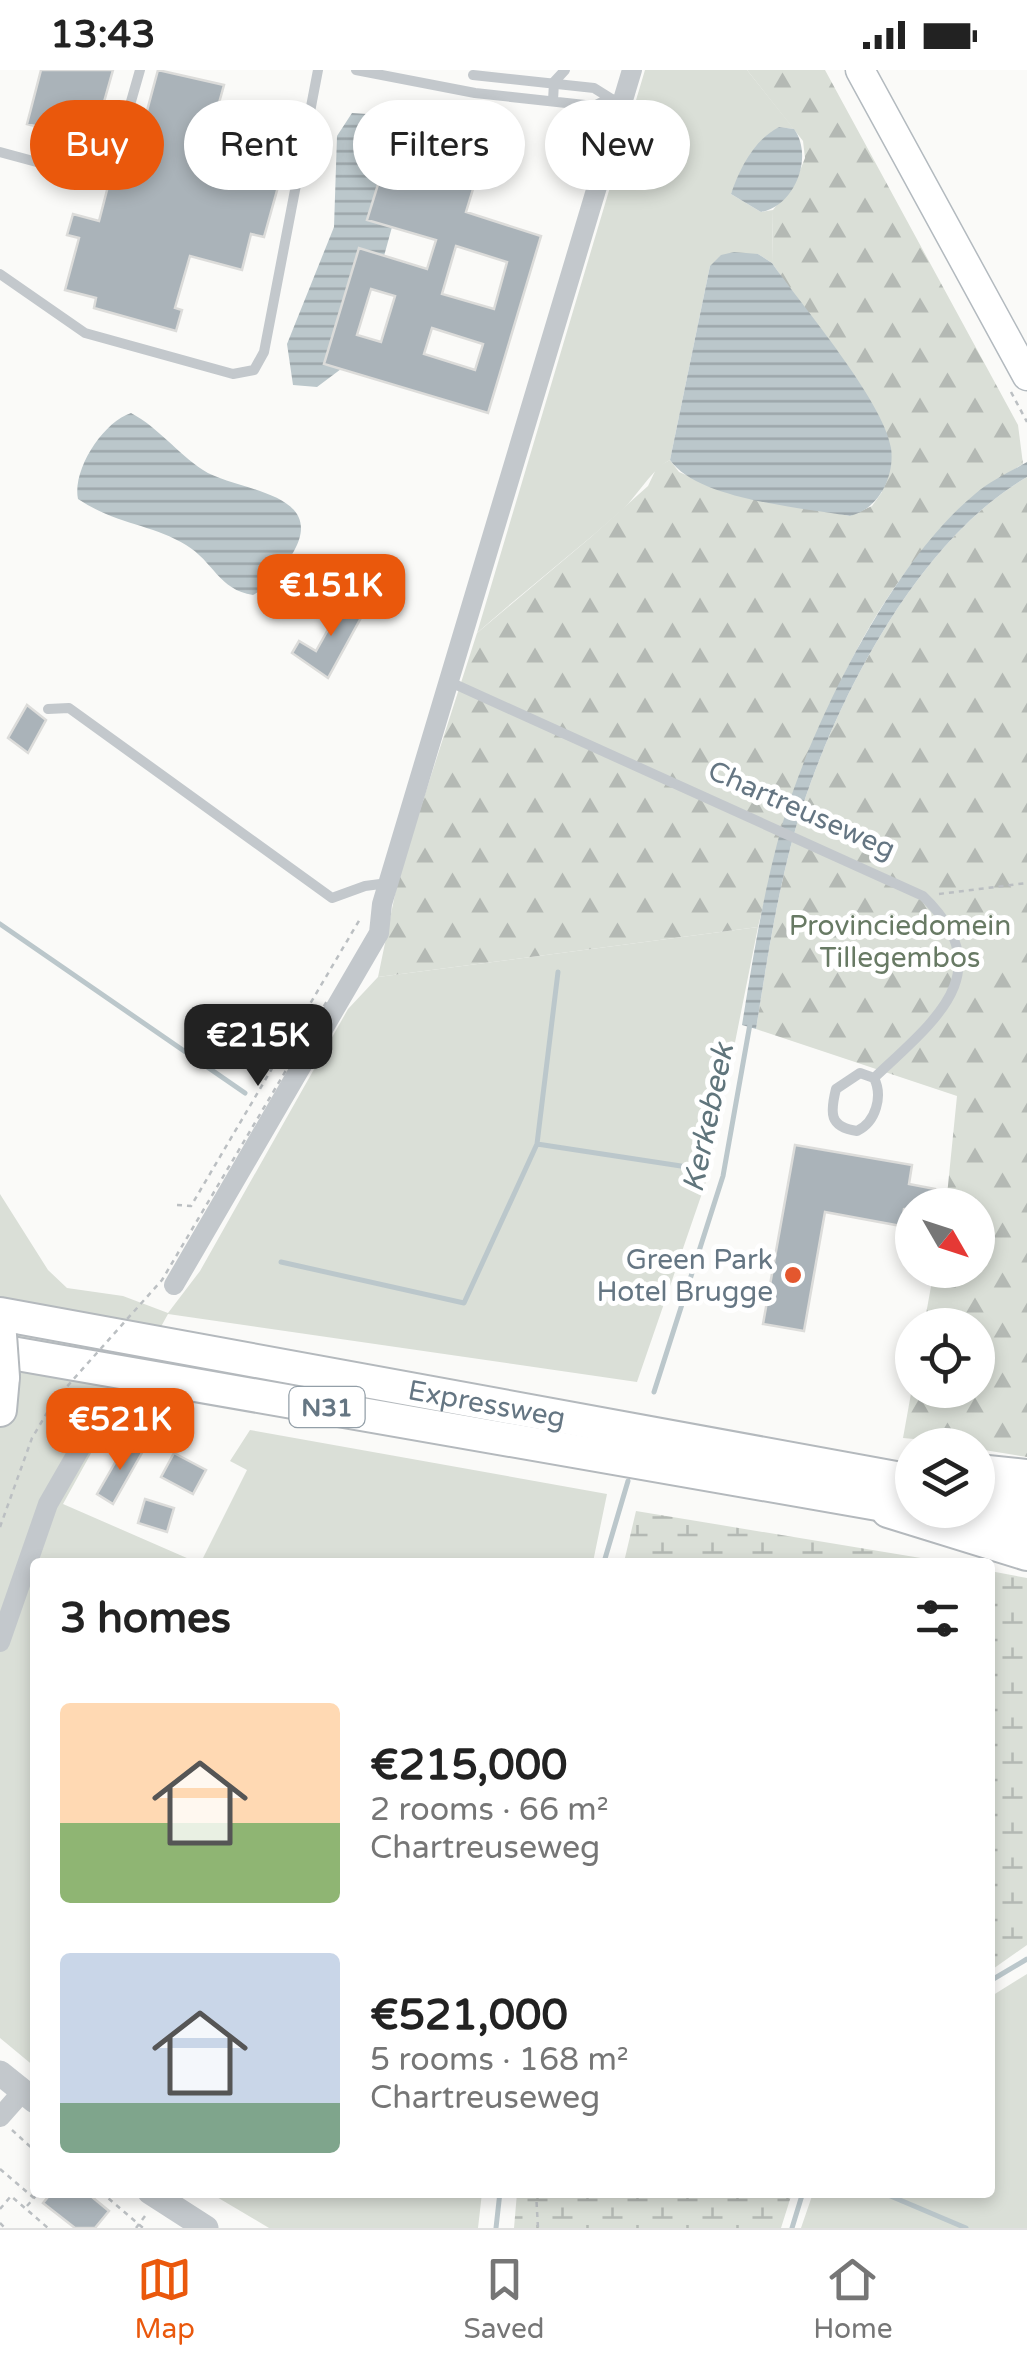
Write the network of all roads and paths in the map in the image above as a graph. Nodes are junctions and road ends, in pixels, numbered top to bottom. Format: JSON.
{"nodes":[{"id":1,"x":140,"y":70,"type":"edge"},
{"id":2,"x":318,"y":70,"type":"edge"},
{"id":3,"x":356,"y":70,"type":"edge"},
{"id":4,"x":565,"y":70,"type":"edge"},
{"id":5,"x":632,"y":70,"type":"edge"},
{"id":6,"x":860,"y":70,"type":"edge"},
{"id":7,"x":473,"y":73,"type":"edge"},
{"id":8,"x":554,"y":82,"type":"junction"},
{"id":9,"x":475,"y":93,"type":"junction"},
{"id":10,"x":552,"y":100,"type":"edge"},
{"id":11,"x":615,"y":100,"type":"joint"},
{"id":12,"x":545,"y":101,"type":"edge"},
{"id":13,"x":0,"y":152,"type":"edge"},
{"id":14,"x":589,"y":190,"type":"edge"},
{"id":15,"x":0,"y":274,"type":"edge"},
{"id":16,"x":1027,"y":376,"type":"edge"},
{"id":17,"x":450,"y":682,"type":"junction"},
{"id":18,"x":48,"y":709,"type":"dead end"},
{"id":19,"x":1027,"y":882,"type":"edge"},
{"id":20,"x":389,"y":883,"type":"junction"},
{"id":21,"x":922,"y":896,"type":"junction"},
{"id":22,"x":382,"y":904,"type":"junction"},
{"id":23,"x":327,"y":1001,"type":"dead end"},
{"id":24,"x":874,"y":1078,"type":"junction"},
{"id":25,"x":177,"y":1205,"type":"dead end"},
{"id":26,"x":174,"y":1285,"type":"dead end"},
{"id":27,"x":0,"y":1314,"type":"edge"},
{"id":28,"x":0,"y":1335,"type":"edge"},
{"id":29,"x":1,"y":1379,"type":"edge"},
{"id":30,"x":98,"y":1417,"type":"dead end"},
{"id":31,"x":829,"y":1463,"type":"junction"},
{"id":32,"x":895,"y":1465,"type":"edge"},
{"id":33,"x":995,"y":1473,"type":"edge"},
{"id":34,"x":1027,"y":1476,"type":"edge"},
{"id":35,"x":895,"y":1477,"type":"edge"},
{"id":36,"x":995,"y":1497,"type":"edge"},
{"id":37,"x":860,"y":1501,"type":"junction"},
{"id":38,"x":1027,"y":1503,"type":"edge"},
{"id":39,"x":895,"y":1507,"type":"edge"},
{"id":40,"x":995,"y":1523,"type":"edge"},
{"id":41,"x":0,"y":1527,"type":"edge"},
{"id":42,"x":1027,"y":1528,"type":"edge"},
{"id":43,"x":1027,"y":1554,"type":"edge"},
{"id":44,"x":0,"y":1642,"type":"edge"},
{"id":45,"x":0,"y":2073,"type":"edge"},
{"id":46,"x":29,"y":2096,"type":"edge"},
{"id":47,"x":6,"y":2123,"type":"edge"},
{"id":48,"x":30,"y":2146,"type":"edge"},
{"id":49,"x":0,"y":2169,"type":"edge"},
{"id":50,"x":30,"y":2195,"type":"edge"},
{"id":51,"x":34,"y":2198,"type":"edge"},
{"id":52,"x":108,"y":2198,"type":"edge"},
{"id":53,"x":159,"y":2198,"type":"edge"},
{"id":54,"x":536,"y":2198,"type":"edge"},
{"id":55,"x":26,"y":2208,"type":"junction"},
{"id":56,"x":0,"y":2209,"type":"edge"},
{"id":57,"x":0,"y":2223,"type":"edge"},
{"id":58,"x":5,"y":2228,"type":"edge"},
{"id":59,"x":48,"y":2228,"type":"edge"},
{"id":60,"x":143,"y":2228,"type":"edge"},
{"id":61,"x":206,"y":2228,"type":"edge"},
{"id":62,"x":538,"y":2228,"type":"edge"}],
"edges":[{"from":1,"to":13,"type":"lane"},
{"from":2,"to":15,"type":"lane"},
{"from":3,"to":9,"type":"lane"},
{"from":4,"to":8,"type":"lane"},
{"from":5,"to":11,"type":"street"},
{"from":6,"to":16,"type":"main road"},
{"from":7,"to":8,"type":"lane"},
{"from":7,"to":9,"type":"lane"},
{"from":8,"to":10,"type":"lane"},
{"from":8,"to":11,"type":"lane"},
{"from":9,"to":12,"type":"lane"},
{"from":14,"to":17,"type":"street"},
{"from":17,"to":20,"type":"street"},
{"from":17,"to":21,"type":"lane","name":"Chartreuseweg"},
{"from":18,"to":20,"type":"lane"},
{"from":19,"to":21,"type":"path"},
{"from":20,"to":22,"type":"street"},
{"from":21,"to":24,"type":"lane","name":"Chartreuseweg"},
{"from":22,"to":25,"type":"path"},
{"from":22,"to":26,"type":"street"},
{"from":23,"to":41,"type":"path","bridge":true},
{"from":24,"to":24,"type":"lane","name":"Chartreuseweg"},
{"from":27,"to":31,"type":"highway","name":"Expressweg","number":"N31"},
{"from":28,"to":29,"type":"highway","bridge":true},
{"from":29,"to":37,"type":"highway","name":"Expressweg","number":"N31"},
{"from":30,"to":44,"type":"street"},
{"from":31,"to":32,"type":"highway","number":"N31"},
{"from":31,"to":35,"type":"highway","name":"Expressweg","number":"N31"},
{"from":33,"to":34,"type":"highway"},
{"from":36,"to":38,"type":"highway"},
{"from":37,"to":39,"type":"highway","name":"Expressweg","number":"N31"},
{"from":37,"to":43,"type":"highway","number":"N31"},
{"from":40,"to":42,"type":"highway","name":"Expressweg","number":"N31"},
{"from":45,"to":46,"type":"street"},
{"from":46,"to":47,"type":"street"},
{"from":47,"to":48,"type":"path"},
{"from":49,"to":50,"type":"path"},
{"from":51,"to":55,"type":"path"},
{"from":52,"to":60,"type":"path"},
{"from":53,"to":61,"type":"street"},
{"from":54,"to":62,"type":"path"},
{"from":55,"to":56,"type":"path"},
{"from":55,"to":59,"type":"path"},
{"from":57,"to":58,"type":"path"}]}
